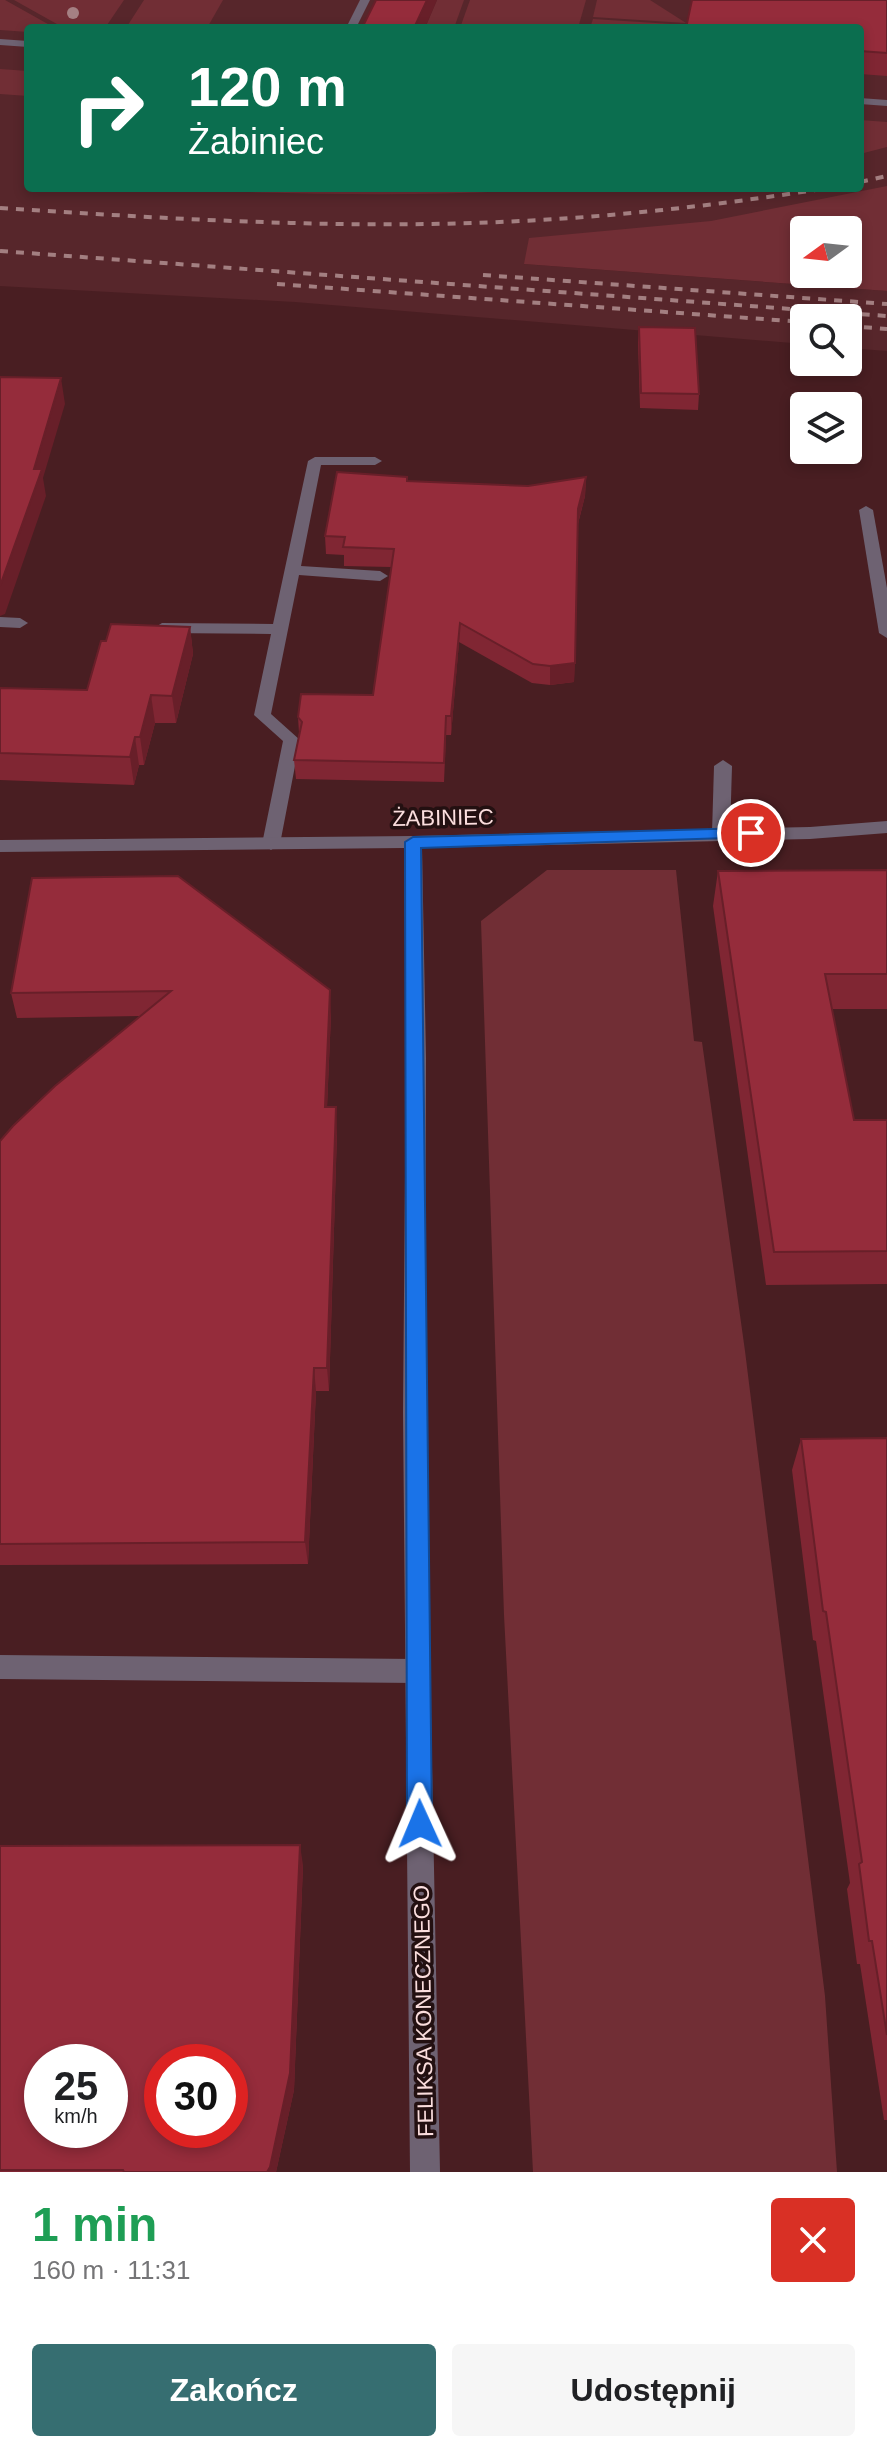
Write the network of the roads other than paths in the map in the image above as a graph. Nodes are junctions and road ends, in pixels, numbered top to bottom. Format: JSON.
{"nodes":[{"id":1,"x":365,"y":0,"type":"edge"},
{"id":2,"x":353,"y":24,"type":"edge"},
{"id":3,"x":0,"y":42,"type":"edge"},
{"id":4,"x":24,"y":44,"type":"edge"},
{"id":5,"x":864,"y":101,"type":"edge"},
{"id":6,"x":887,"y":103,"type":"edge"},
{"id":7,"x":375,"y":461,"type":"dead end"},
{"id":8,"x":866,"y":510,"type":"dead end"},
{"id":9,"x":290,"y":570,"type":"junction"},
{"id":10,"x":380,"y":576,"type":"dead end"},
{"id":11,"x":0,"y":622,"type":"edge"},
{"id":12,"x":20,"y":623,"type":"dead end"},
{"id":13,"x":151,"y":628,"type":"edge"},
{"id":14,"x":278,"y":629,"type":"junction"},
{"id":15,"x":887,"y":633,"type":"edge"},
{"id":16,"x":723,"y":766,"type":"dead end"},
{"id":17,"x":887,"y":827,"type":"edge"},
{"id":18,"x":721,"y":833,"type":"junction"},
{"id":19,"x":413,"y":842,"type":"junction"},
{"id":20,"x":271,"y":844,"type":"junction"},
{"id":21,"x":0,"y":846,"type":"edge"},
{"id":22,"x":0,"y":1667,"type":"edge"},
{"id":23,"x":417,"y":1671,"type":"junction"},
{"id":24,"x":425,"y":2172,"type":"edge"}],
"edges":[{"from":1,"to":2,"type":"street"},
{"from":3,"to":4,"type":"street"},
{"from":5,"to":6,"type":"street"},
{"from":7,"to":9,"type":"street"},
{"from":8,"to":15,"type":"street"},
{"from":9,"to":10,"type":"street"},
{"from":9,"to":14,"type":"street"},
{"from":11,"to":12,"type":"street"},
{"from":13,"to":14,"type":"street"},
{"from":14,"to":20,"type":"street"},
{"from":16,"to":18,"type":"street"},
{"from":17,"to":18,"type":"street","name":"ŻABINIEC"},
{"from":18,"to":19,"type":"street","name":"ŻABINIEC"},
{"from":19,"to":20,"type":"street","name":"ŻABINIEC"},
{"from":19,"to":23,"type":"street","name":"FELIKSA KONECZNEGO"},
{"from":20,"to":21,"type":"street","name":"ŻABINIEC"},
{"from":22,"to":23,"type":"street"},
{"from":23,"to":24,"type":"street","name":"FELIKSA KONECZNEGO"}]}
